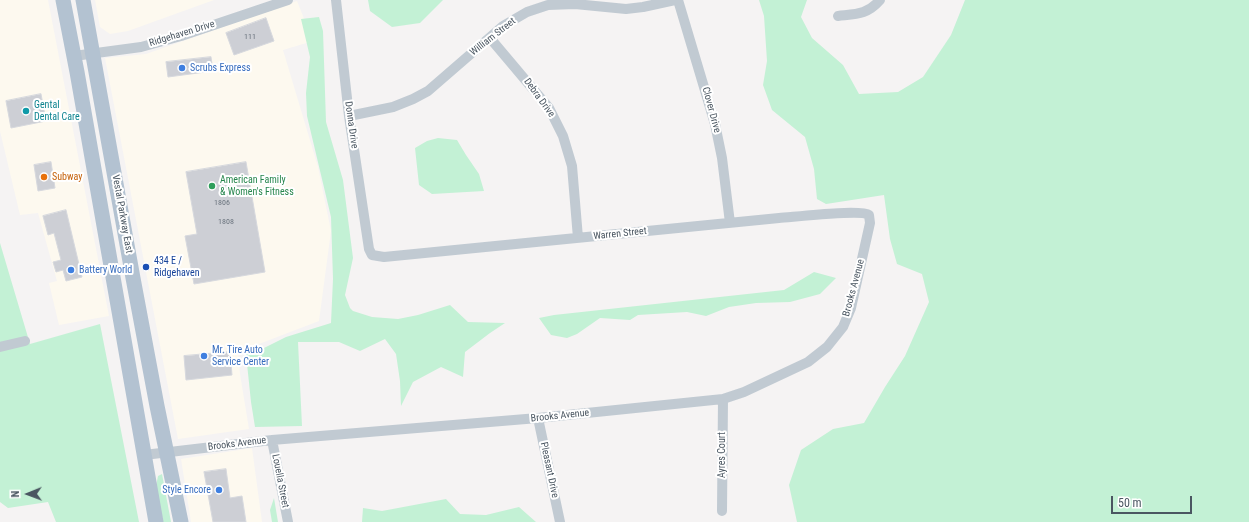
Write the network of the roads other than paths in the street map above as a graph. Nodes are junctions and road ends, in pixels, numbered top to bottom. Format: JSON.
{"nodes":[{"id":1,"x":63,"y":0,"type":"edge"},
{"id":2,"x":83,"y":0,"type":"edge"},
{"id":3,"x":288,"y":0,"type":"edge"},
{"id":4,"x":336,"y":0,"type":"edge"},
{"id":5,"x":675,"y":0,"type":"edge"},
{"id":6,"x":678,"y":0,"type":"edge"},
{"id":7,"x":880,"y":0,"type":"edge"},
{"id":8,"x":838,"y":16,"type":"dead end"},
{"id":9,"x":490,"y":38,"type":"junction"},
{"id":10,"x":93,"y":54,"type":"junction"},
{"id":11,"x":74,"y":56,"type":"junction"},
{"id":12,"x":349,"y":116,"type":"junction"},
{"id":13,"x":869,"y":220,"type":"joint"},
{"id":14,"x":730,"y":223,"type":"junction"},
{"id":15,"x":578,"y":238,"type":"junction"},
{"id":16,"x":368,"y":250,"type":"joint"},
{"id":17,"x":25,"y":342,"type":"dead end"},
{"id":18,"x":0,"y":347,"type":"edge"},
{"id":19,"x":723,"y":399,"type":"junction"},
{"id":20,"x":538,"y":418,"type":"junction"},
{"id":21,"x":272,"y":440,"type":"junction"},
{"id":22,"x":167,"y":453,"type":"junction"},
{"id":23,"x":144,"y":455,"type":"junction"},
{"id":24,"x":722,"y":511,"type":"dead end"},
{"id":25,"x":156,"y":522,"type":"edge"},
{"id":26,"x":181,"y":522,"type":"edge"},
{"id":27,"x":288,"y":522,"type":"edge"},
{"id":28,"x":560,"y":522,"type":"edge"}],
"edges":[{"from":1,"to":11,"type":"main road","name":"Vestal Parkway East"},
{"from":2,"to":10,"type":"main road","name":"Vestal Parkway East"},
{"from":3,"to":10,"type":"street","name":"Ridgehaven Drive"},
{"from":4,"to":12,"type":"street","name":"Donna Drive"},
{"from":5,"to":9,"type":"street","name":"William Street"},
{"from":6,"to":14,"type":"street","name":"Clover Drive"},
{"from":7,"to":8,"type":"street"},
{"from":9,"to":12,"type":"street","name":"William Street"},
{"from":9,"to":15,"type":"street","name":"Debra Drive"},
{"from":10,"to":11,"type":"street","name":"Ridgehaven Drive"},
{"from":10,"to":22,"type":"main road","name":"Vestal Parkway East"},
{"from":11,"to":23,"type":"main road","name":"Vestal Parkway East"},
{"from":12,"to":16,"type":"street","name":"Donna Drive"},
{"from":13,"to":14,"type":"street","name":"Warren Street"},
{"from":13,"to":19,"type":"street","name":"Brooks Avenue"},
{"from":14,"to":15,"type":"street","name":"Warren Street"},
{"from":15,"to":16,"type":"street","name":"Warren Street"},
{"from":17,"to":18,"type":"street"},
{"from":19,"to":20,"type":"street","name":"Brooks Avenue"},
{"from":19,"to":24,"type":"street","name":"Ayres Court"},
{"from":20,"to":21,"type":"street","name":"Brooks Avenue"},
{"from":20,"to":28,"type":"street","name":"Pleasant Drive"},
{"from":21,"to":22,"type":"street","name":"Brooks Avenue"},
{"from":21,"to":27,"type":"street","name":"Louella Street"},
{"from":22,"to":23,"type":"street","name":"Brooks Avenue"},
{"from":22,"to":26,"type":"main road","name":"Vestal Parkway East"},
{"from":23,"to":25,"type":"main road","name":"Vestal Parkway East"}]}
